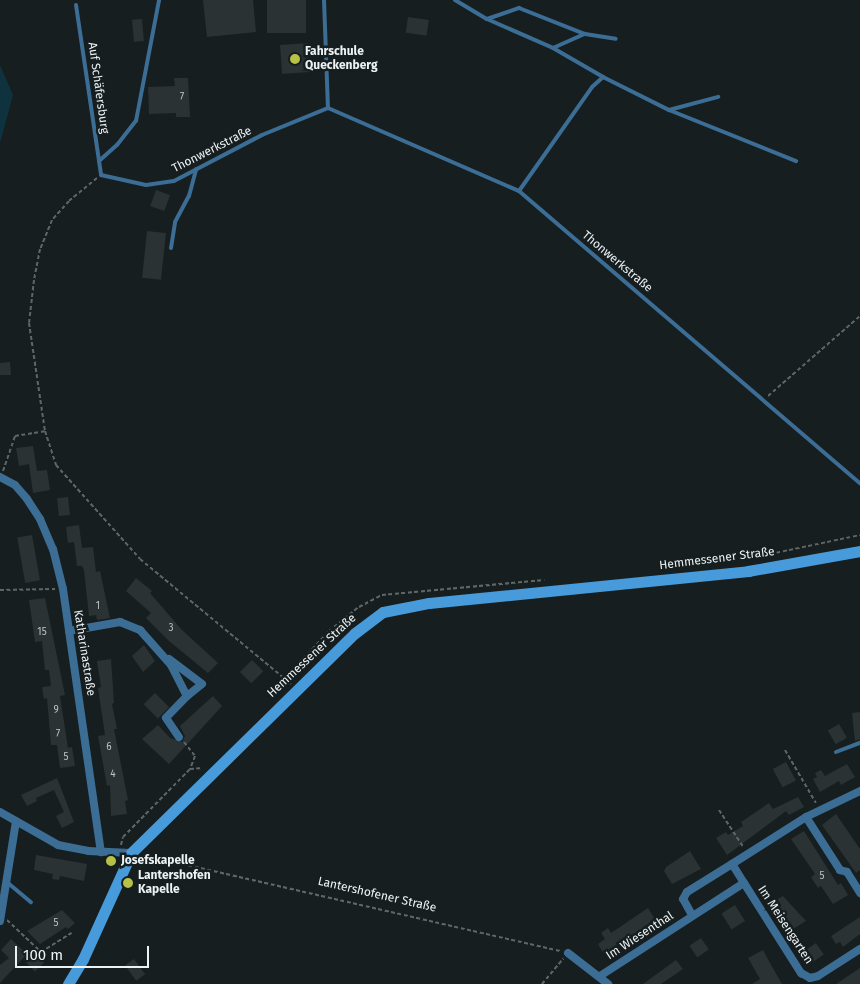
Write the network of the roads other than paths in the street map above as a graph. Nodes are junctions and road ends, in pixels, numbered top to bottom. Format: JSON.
{"nodes":[{"id":1,"x":159,"y":0,"type":"edge"},
{"id":2,"x":324,"y":0,"type":"edge"},
{"id":3,"x":455,"y":0,"type":"edge"},
{"id":4,"x":76,"y":5,"type":"dead end"},
{"id":5,"x":488,"y":18,"type":"junction"},
{"id":6,"x":585,"y":34,"type":"junction"},
{"id":7,"x":616,"y":40,"type":"dead end"},
{"id":8,"x":552,"y":48,"type":"junction"},
{"id":9,"x":603,"y":77,"type":"junction"},
{"id":10,"x":718,"y":97,"type":"dead end"},
{"id":11,"x":328,"y":108,"type":"junction"},
{"id":12,"x":669,"y":110,"type":"junction"},
{"id":13,"x":99,"y":160,"type":"junction"},
{"id":14,"x":796,"y":161,"type":"dead end"},
{"id":15,"x":196,"y":169,"type":"junction"},
{"id":16,"x":101,"y":175,"type":"joint"},
{"id":17,"x":518,"y":191,"type":"junction"},
{"id":18,"x":171,"y":248,"type":"dead end"},
{"id":19,"x":0,"y":477,"type":"edge"},
{"id":20,"x":860,"y":483,"type":"edge"},
{"id":21,"x":860,"y":550,"type":"edge"},
{"id":22,"x":69,"y":631,"type":"junction"},
{"id":23,"x":164,"y":656,"type":"junction"},
{"id":24,"x":187,"y":696,"type":"junction"},
{"id":25,"x":179,"y":737,"type":"road end"},
{"id":26,"x":860,"y":743,"type":"edge"},
{"id":27,"x":836,"y":752,"type":"dead end"},
{"id":28,"x":860,"y":791,"type":"edge"},
{"id":29,"x":0,"y":812,"type":"edge"},
{"id":30,"x":806,"y":817,"type":"junction"},
{"id":31,"x":16,"y":821,"type":"junction"},
{"id":32,"x":102,"y":852,"type":"junction"},
{"id":33,"x":131,"y":853,"type":"junction"},
{"id":34,"x":732,"y":864,"type":"junction"},
{"id":35,"x":8,"y":883,"type":"junction"},
{"id":36,"x":744,"y":883,"type":"junction"},
{"id":37,"x":860,"y":893,"type":"edge"},
{"id":38,"x":31,"y":902,"type":"dead end"},
{"id":39,"x":692,"y":915,"type":"junction"},
{"id":40,"x":1,"y":918,"type":"edge"},
{"id":41,"x":860,"y":949,"type":"edge"},
{"id":42,"x":568,"y":953,"type":"road end"},
{"id":43,"x":600,"y":976,"type":"junction"},
{"id":44,"x":808,"y":981,"type":"edge"},
{"id":45,"x":68,"y":984,"type":"edge"},
{"id":46,"x":608,"y":984,"type":"edge"}],
"edges":[{"from":1,"to":13,"type":"lane"},
{"from":2,"to":11,"type":"lane"},
{"from":3,"to":5,"type":"lane"},
{"from":4,"to":13,"type":"lane","name":"Auf Schäfersburg"},
{"from":5,"to":6,"type":"lane"},
{"from":5,"to":8,"type":"lane"},
{"from":6,"to":7,"type":"lane"},
{"from":6,"to":8,"type":"lane"},
{"from":8,"to":9,"type":"lane"},
{"from":9,"to":12,"type":"lane"},
{"from":9,"to":17,"type":"lane"},
{"from":10,"to":12,"type":"lane"},
{"from":11,"to":15,"type":"lane","name":"Thonwerkstraße"},
{"from":11,"to":17,"type":"lane","name":"Thonwerkstraße"},
{"from":12,"to":14,"type":"lane"},
{"from":13,"to":16,"type":"lane","name":"Auf Schäfersburg"},
{"from":15,"to":16,"type":"lane","name":"Thonwerkstraße"},
{"from":15,"to":18,"type":"lane"},
{"from":17,"to":20,"type":"lane","name":"Thonwerkstraße"},
{"from":19,"to":22,"type":"street","name":"Katharinastraße"},
{"from":21,"to":33,"type":"main road","name":"Hemmessener Straße"},
{"from":22,"to":23,"type":"street"},
{"from":22,"to":32,"type":"street","name":"Katharinastraße"},
{"from":23,"to":24,"type":"street"},
{"from":23,"to":24,"type":"street"},
{"from":24,"to":25,"type":"street"},
{"from":26,"to":27,"type":"lane"},
{"from":28,"to":30,"type":"street","name":"Im Wiesenthal"},
{"from":29,"to":31,"type":"street"},
{"from":30,"to":34,"type":"street","name":"Im Wiesenthal"},
{"from":30,"to":37,"type":"street"},
{"from":31,"to":32,"type":"street"},
{"from":31,"to":35,"type":"street"},
{"from":32,"to":33,"type":"street"},
{"from":33,"to":45,"type":"main road","name":"Hemmessener Straße"},
{"from":34,"to":36,"type":"street"},
{"from":34,"to":39,"type":"street","name":"Im Wiesenthal"},
{"from":35,"to":38,"type":"lane"},
{"from":35,"to":40,"type":"street"},
{"from":36,"to":39,"type":"street","name":"Im Wiesenthal"},
{"from":36,"to":44,"type":"street","name":"Im Meisengarten"},
{"from":39,"to":43,"type":"street","name":"Im Wiesenthal"},
{"from":41,"to":44,"type":"street","name":"Im Meisengarten"},
{"from":42,"to":43,"type":"street"},
{"from":43,"to":46,"type":"street"}]}
